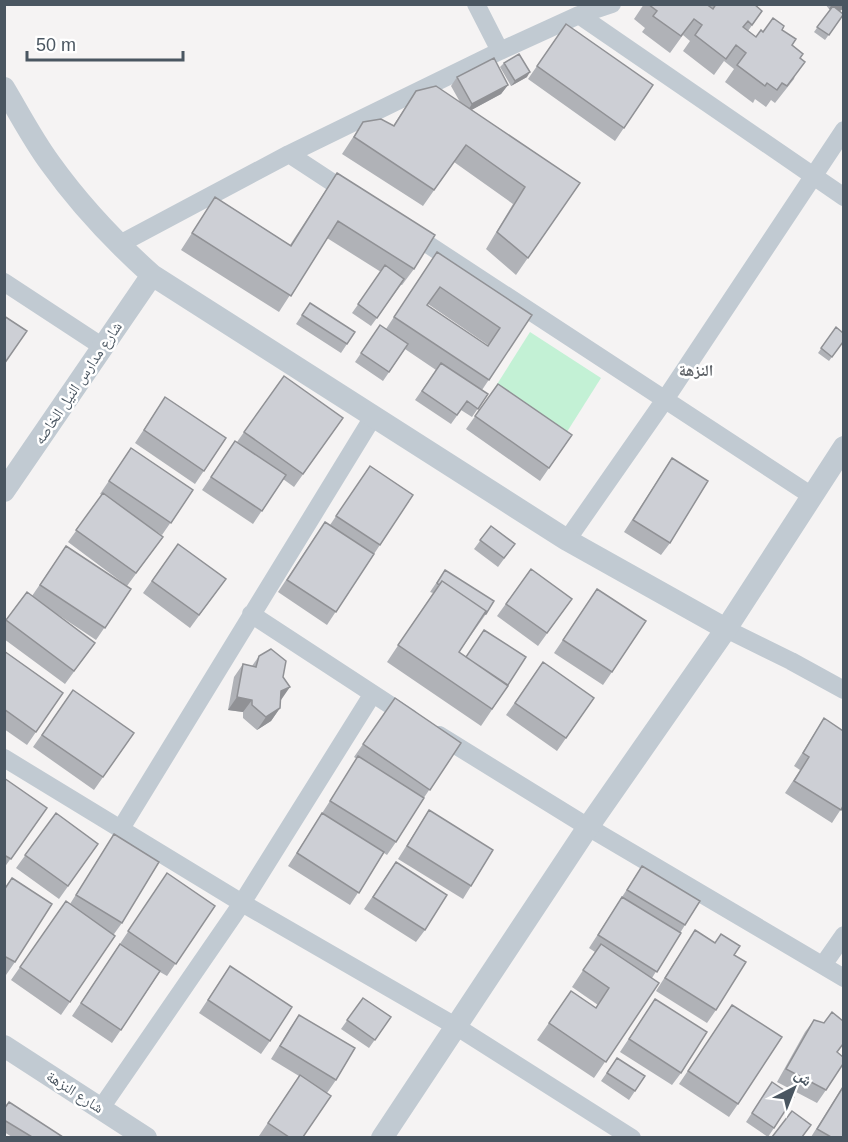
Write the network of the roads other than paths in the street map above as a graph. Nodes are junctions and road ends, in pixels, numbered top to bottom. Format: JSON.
{"nodes":[{"id":1,"x":476,"y":4,"type":"edge"},
{"id":2,"x":611,"y":5,"type":"edge"},
{"id":3,"x":579,"y":15,"type":"junction"},
{"id":4,"x":500,"y":51,"type":"junction"},
{"id":5,"x":4,"y":88,"type":"edge"},
{"id":6,"x":843,"y":130,"type":"edge"},
{"id":7,"x":289,"y":154,"type":"junction"},
{"id":8,"x":813,"y":177,"type":"junction"},
{"id":9,"x":843,"y":197,"type":"edge"},
{"id":10,"x":368,"y":206,"type":"edge"},
{"id":11,"x":398,"y":225,"type":"edge"},
{"id":12,"x":118,"y":245,"type":"junction"},
{"id":13,"x":152,"y":275,"type":"junction"},
{"id":14,"x":4,"y":282,"type":"edge"},
{"id":15,"x":103,"y":347,"type":"junction"},
{"id":16,"x":664,"y":400,"type":"junction"},
{"id":17,"x":373,"y":417,"type":"junction"},
{"id":18,"x":843,"y":447,"type":"edge"},
{"id":19,"x":4,"y":491,"type":"edge"},
{"id":20,"x":812,"y":496,"type":"junction"},
{"id":21,"x":567,"y":540,"type":"junction"},
{"id":22,"x":251,"y":614,"type":"junction"},
{"id":23,"x":726,"y":629,"type":"junction"},
{"id":24,"x":843,"y":690,"type":"edge"},
{"id":25,"x":372,"y":695,"type":"junction"},
{"id":26,"x":4,"y":758,"type":"edge"},
{"id":27,"x":588,"y":827,"type":"junction"},
{"id":28,"x":120,"y":830,"type":"junction"},
{"id":29,"x":242,"y":903,"type":"junction"},
{"id":30,"x":843,"y":935,"type":"edge"},
{"id":31,"x":824,"y":965,"type":"junction"},
{"id":32,"x":843,"y":978,"type":"edge"},
{"id":33,"x":457,"y":1027,"type":"junction"},
{"id":34,"x":4,"y":1046,"type":"edge"},
{"id":35,"x":101,"y":1108,"type":"junction"},
{"id":36,"x":146,"y":1137,"type":"edge"},
{"id":37,"x":382,"y":1137,"type":"edge"},
{"id":38,"x":632,"y":1137,"type":"edge"}],
"edges":[{"from":1,"to":4,"type":"street"},
{"from":2,"to":3,"type":"street"},
{"from":3,"to":4,"type":"street"},
{"from":3,"to":8,"type":"street"},
{"from":4,"to":7,"type":"street"},
{"from":5,"to":12,"type":"street"},
{"from":6,"to":8,"type":"street"},
{"from":7,"to":10,"type":"street"},
{"from":7,"to":12,"type":"street"},
{"from":8,"to":9,"type":"street"},
{"from":8,"to":16,"type":"street"},
{"from":11,"to":16,"type":"street"},
{"from":12,"to":13,"type":"street"},
{"from":13,"to":15,"type":"street","name":"شارع مدارس النيل الخاصه"},
{"from":13,"to":17,"type":"street"},
{"from":14,"to":15,"type":"street"},
{"from":15,"to":19,"type":"street","name":"شارع مدارس النيل الخاصه"},
{"from":16,"to":20,"type":"street"},
{"from":16,"to":21,"type":"street"},
{"from":17,"to":21,"type":"street"},
{"from":17,"to":22,"type":"street"},
{"from":18,"to":20,"type":"street"},
{"from":20,"to":23,"type":"street"},
{"from":21,"to":23,"type":"street"},
{"from":22,"to":25,"type":"street"},
{"from":22,"to":28,"type":"street"},
{"from":23,"to":24,"type":"street"},
{"from":23,"to":27,"type":"street"},
{"from":25,"to":27,"type":"street"},
{"from":25,"to":29,"type":"street"},
{"from":26,"to":28,"type":"street"},
{"from":27,"to":31,"type":"street"},
{"from":27,"to":33,"type":"street"},
{"from":28,"to":29,"type":"street"},
{"from":29,"to":33,"type":"street"},
{"from":29,"to":35,"type":"street"},
{"from":30,"to":31,"type":"street"},
{"from":31,"to":32,"type":"street"},
{"from":33,"to":37,"type":"street"},
{"from":33,"to":38,"type":"street"},
{"from":34,"to":35,"type":"street","name":"شارع النزهة"},
{"from":35,"to":36,"type":"street","name":"شارع النزهة"}]}
